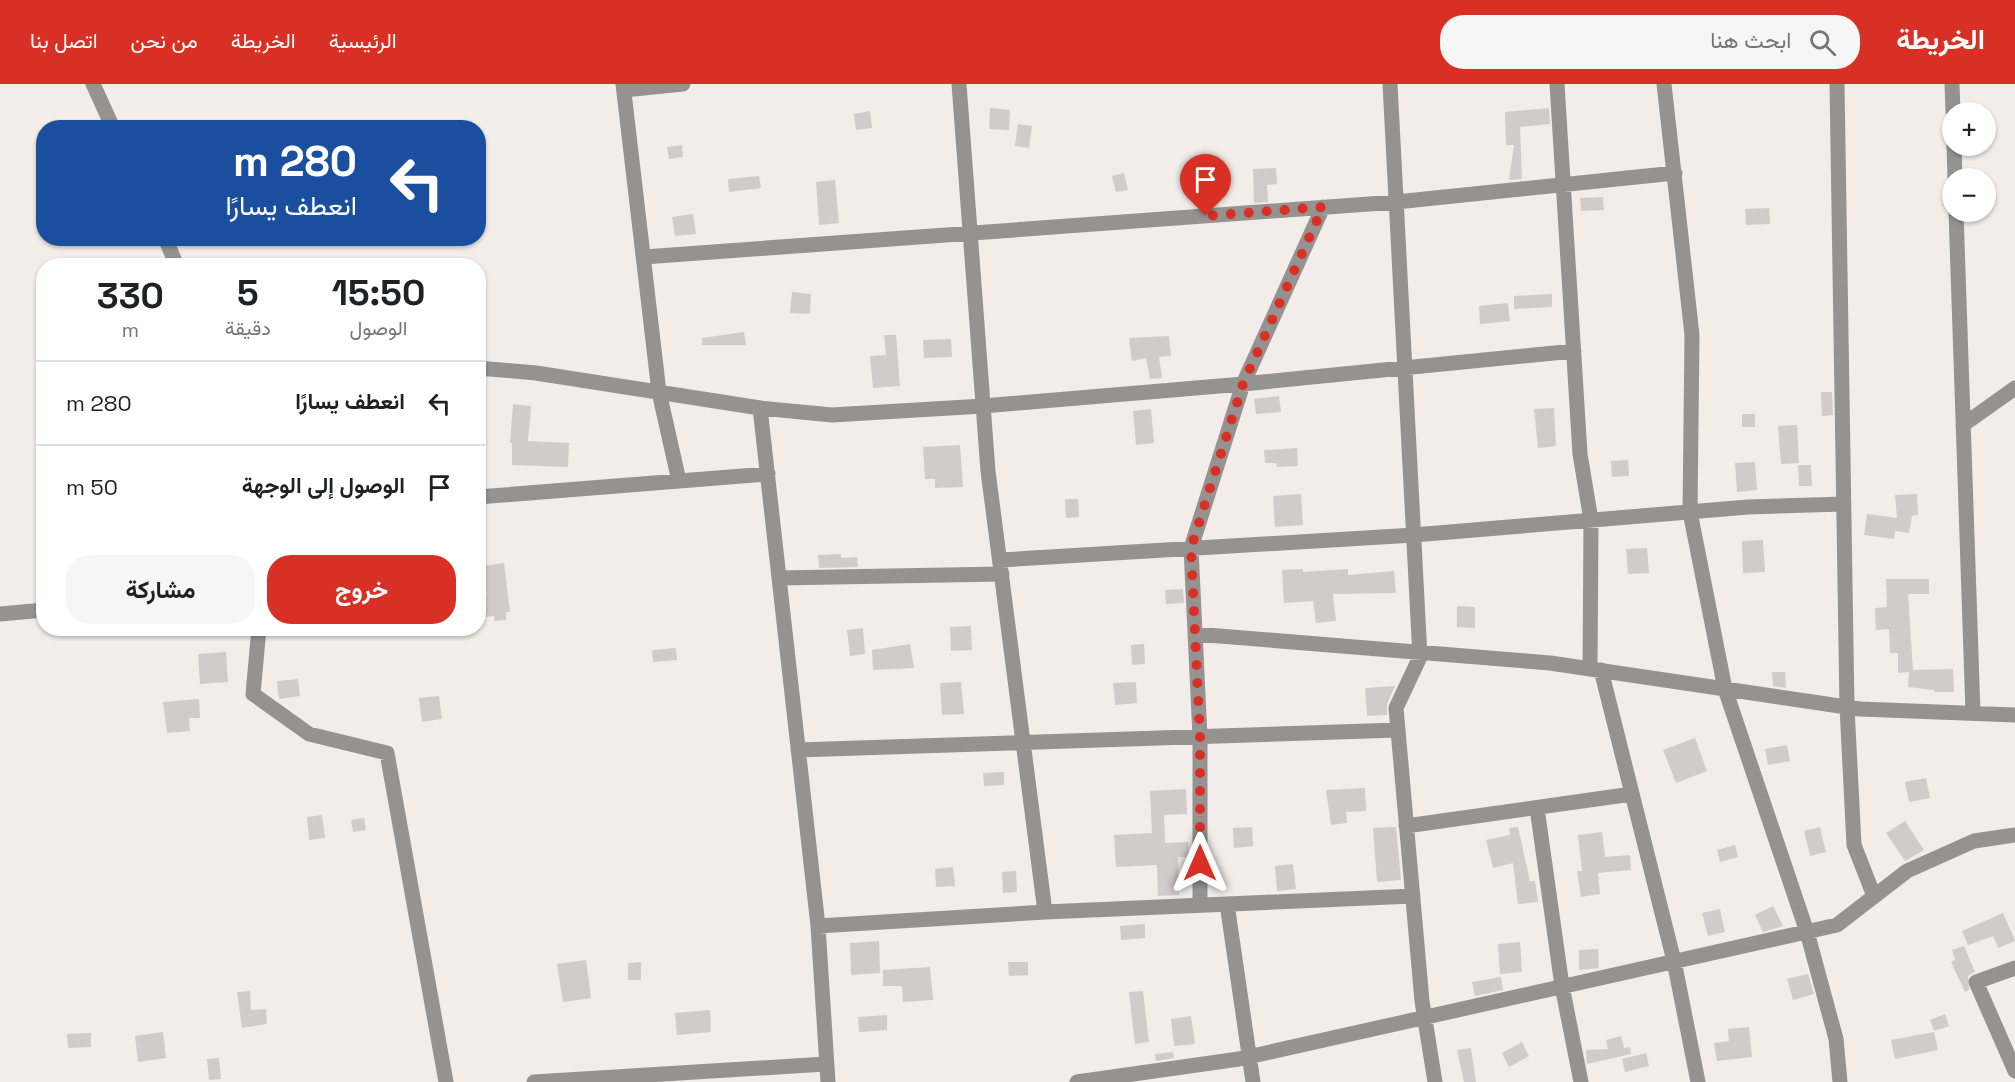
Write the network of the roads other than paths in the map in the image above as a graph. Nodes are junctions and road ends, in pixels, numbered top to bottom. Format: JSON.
{"nodes":[{"id":1,"x":93,"y":84,"type":"edge"},
{"id":2,"x":683,"y":84,"type":"edge"},
{"id":3,"x":959,"y":84,"type":"edge"},
{"id":4,"x":1390,"y":84,"type":"edge"},
{"id":5,"x":1557,"y":84,"type":"edge"},
{"id":6,"x":1664,"y":84,"type":"edge"},
{"id":7,"x":1837,"y":84,"type":"edge"},
{"id":8,"x":1952,"y":84,"type":"edge"},
{"id":9,"x":623,"y":87,"type":"edge"},
{"id":10,"x":1953,"y":102,"type":"edge"},
{"id":11,"x":109,"y":120,"type":"edge"},
{"id":12,"x":1675,"y":173,"type":"junction"},
{"id":13,"x":1563,"y":185,"type":"junction"},
{"id":14,"x":1396,"y":202,"type":"junction"},
{"id":15,"x":1323,"y":207,"type":"junction"},
{"id":16,"x":1956,"y":222,"type":"edge"},
{"id":17,"x":971,"y":232,"type":"junction"},
{"id":18,"x":644,"y":257,"type":"junction"},
{"id":19,"x":1574,"y":351,"type":"junction"},
{"id":20,"x":1405,"y":368,"type":"junction"},
{"id":21,"x":486,"y":369,"type":"edge"},
{"id":22,"x":1243,"y":384,"type":"junction"},
{"id":23,"x":2015,"y":388,"type":"edge"},
{"id":24,"x":659,"y":392,"type":"junction"},
{"id":25,"x":984,"y":406,"type":"junction"},
{"id":26,"x":760,"y":408,"type":"junction"},
{"id":27,"x":1963,"y":425,"type":"junction"},
{"id":28,"x":768,"y":474,"type":"junction"},
{"id":29,"x":679,"y":481,"type":"junction"},
{"id":30,"x":486,"y":495,"type":"edge"},
{"id":31,"x":1844,"y":504,"type":"junction"},
{"id":32,"x":1690,"y":512,"type":"junction"},
{"id":33,"x":1591,"y":520,"type":"junction"},
{"id":34,"x":1414,"y":535,"type":"junction"},
{"id":35,"x":1191,"y":548,"type":"junction"},
{"id":36,"x":1001,"y":567,"type":"junction"},
{"id":37,"x":779,"y":578,"type":"junction"},
{"id":38,"x":36,"y":611,"type":"edge"},
{"id":39,"x":0,"y":614,"type":"edge"},
{"id":40,"x":1195,"y":634,"type":"junction"},
{"id":41,"x":258,"y":636,"type":"edge"},
{"id":42,"x":1420,"y":652,"type":"junction"},
{"id":43,"x":1595,"y":669,"type":"junction"},
{"id":44,"x":1725,"y":689,"type":"junction"},
{"id":45,"x":1847,"y":707,"type":"junction"},
{"id":46,"x":1973,"y":713,"type":"junction"},
{"id":47,"x":2015,"y":715,"type":"edge"},
{"id":48,"x":1398,"y":730,"type":"junction"},
{"id":49,"x":1200,"y":737,"type":"junction"},
{"id":50,"x":1023,"y":742,"type":"junction"},
{"id":51,"x":798,"y":750,"type":"junction"},
{"id":52,"x":1632,"y":794,"type":"junction"},
{"id":53,"x":1536,"y":808,"type":"junction"},
{"id":54,"x":1407,"y":826,"type":"junction"},
{"id":55,"x":2015,"y":835,"type":"edge"},
{"id":56,"x":1413,"y":896,"type":"junction"},
{"id":57,"x":1874,"y":896,"type":"junction"},
{"id":58,"x":1227,"y":904,"type":"junction"},
{"id":59,"x":1200,"y":905,"type":"junction"},
{"id":60,"x":1045,"y":912,"type":"junction"},
{"id":61,"x":818,"y":926,"type":"junction"},
{"id":62,"x":1807,"y":932,"type":"junction"},
{"id":63,"x":1674,"y":962,"type":"junction"},
{"id":64,"x":2015,"y":968,"type":"edge"},
{"id":65,"x":1562,"y":986,"type":"junction"},
{"id":66,"x":1424,"y":1017,"type":"junction"},
{"id":67,"x":1249,"y":1057,"type":"junction"},
{"id":68,"x":826,"y":1064,"type":"junction"},
{"id":69,"x":2015,"y":1071,"type":"edge"},
{"id":70,"x":446,"y":1082,"type":"edge"},
{"id":71,"x":534,"y":1082,"type":"edge"},
{"id":72,"x":828,"y":1082,"type":"edge"},
{"id":73,"x":1077,"y":1082,"type":"edge"},
{"id":74,"x":1252,"y":1082,"type":"edge"},
{"id":75,"x":1435,"y":1082,"type":"edge"},
{"id":76,"x":1581,"y":1082,"type":"edge"},
{"id":77,"x":1698,"y":1082,"type":"edge"},
{"id":78,"x":1840,"y":1082,"type":"edge"}],
"edges":[{"from":1,"to":11,"type":"street"},
{"from":2,"to":9,"type":"street"},
{"from":3,"to":17,"type":"street"},
{"from":4,"to":14,"type":"street"},
{"from":5,"to":13,"type":"street"},
{"from":6,"to":12,"type":"street"},
{"from":7,"to":31,"type":"street"},
{"from":8,"to":10,"type":"street"},
{"from":9,"to":18,"type":"street"},
{"from":12,"to":13,"type":"street"},
{"from":12,"to":32,"type":"street"},
{"from":13,"to":14,"type":"street"},
{"from":13,"to":19,"type":"street"},
{"from":14,"to":15,"type":"street"},
{"from":14,"to":20,"type":"street"},
{"from":15,"to":17,"type":"street"},
{"from":15,"to":22,"type":"street"},
{"from":16,"to":27,"type":"street"},
{"from":17,"to":18,"type":"street"},
{"from":17,"to":25,"type":"street"},
{"from":18,"to":24,"type":"street"},
{"from":19,"to":20,"type":"street"},
{"from":19,"to":33,"type":"street"},
{"from":20,"to":22,"type":"street"},
{"from":20,"to":34,"type":"street"},
{"from":21,"to":24,"type":"street"},
{"from":22,"to":25,"type":"street"},
{"from":22,"to":35,"type":"street"},
{"from":23,"to":27,"type":"street"},
{"from":24,"to":26,"type":"street"},
{"from":24,"to":29,"type":"street"},
{"from":25,"to":26,"type":"street"},
{"from":25,"to":36,"type":"street"},
{"from":26,"to":28,"type":"street"},
{"from":27,"to":46,"type":"street"},
{"from":28,"to":29,"type":"street"},
{"from":28,"to":37,"type":"street"},
{"from":29,"to":30,"type":"street"},
{"from":31,"to":32,"type":"street"},
{"from":31,"to":45,"type":"street"},
{"from":32,"to":33,"type":"street"},
{"from":32,"to":44,"type":"street"},
{"from":33,"to":34,"type":"street"},
{"from":33,"to":43,"type":"street"},
{"from":34,"to":35,"type":"street"},
{"from":34,"to":42,"type":"street"},
{"from":35,"to":36,"type":"street"},
{"from":35,"to":40,"type":"street"},
{"from":36,"to":37,"type":"street"},
{"from":36,"to":50,"type":"street"},
{"from":37,"to":51,"type":"street"},
{"from":38,"to":39,"type":"street"},
{"from":40,"to":42,"type":"street"},
{"from":40,"to":49,"type":"street"},
{"from":41,"to":70,"type":"street"},
{"from":42,"to":43,"type":"street"},
{"from":42,"to":48,"type":"street"},
{"from":43,"to":44,"type":"street"},
{"from":43,"to":52,"type":"street"},
{"from":44,"to":45,"type":"street"},
{"from":44,"to":62,"type":"street"},
{"from":45,"to":46,"type":"street"},
{"from":45,"to":57,"type":"street"},
{"from":46,"to":47,"type":"street"},
{"from":48,"to":49,"type":"street"},
{"from":48,"to":54,"type":"street"},
{"from":49,"to":50,"type":"street"},
{"from":49,"to":59,"type":"street"},
{"from":50,"to":51,"type":"street"},
{"from":50,"to":60,"type":"street"},
{"from":51,"to":61,"type":"street"},
{"from":52,"to":53,"type":"street"},
{"from":52,"to":63,"type":"street"},
{"from":53,"to":54,"type":"street"},
{"from":53,"to":65,"type":"street"},
{"from":54,"to":56,"type":"street"},
{"from":55,"to":57,"type":"street"},
{"from":56,"to":58,"type":"street"},
{"from":56,"to":66,"type":"street"},
{"from":57,"to":62,"type":"street"},
{"from":58,"to":59,"type":"street"},
{"from":58,"to":67,"type":"street"},
{"from":59,"to":60,"type":"street"},
{"from":60,"to":61,"type":"street"},
{"from":61,"to":68,"type":"street"},
{"from":62,"to":63,"type":"street"},
{"from":62,"to":78,"type":"street"},
{"from":63,"to":65,"type":"street"},
{"from":63,"to":77,"type":"street"},
{"from":64,"to":69,"type":"street"},
{"from":65,"to":66,"type":"street"},
{"from":65,"to":76,"type":"street"},
{"from":66,"to":67,"type":"street"},
{"from":66,"to":75,"type":"street"},
{"from":67,"to":73,"type":"street"},
{"from":67,"to":74,"type":"street"},
{"from":68,"to":71,"type":"street"},
{"from":68,"to":72,"type":"street"}]}
